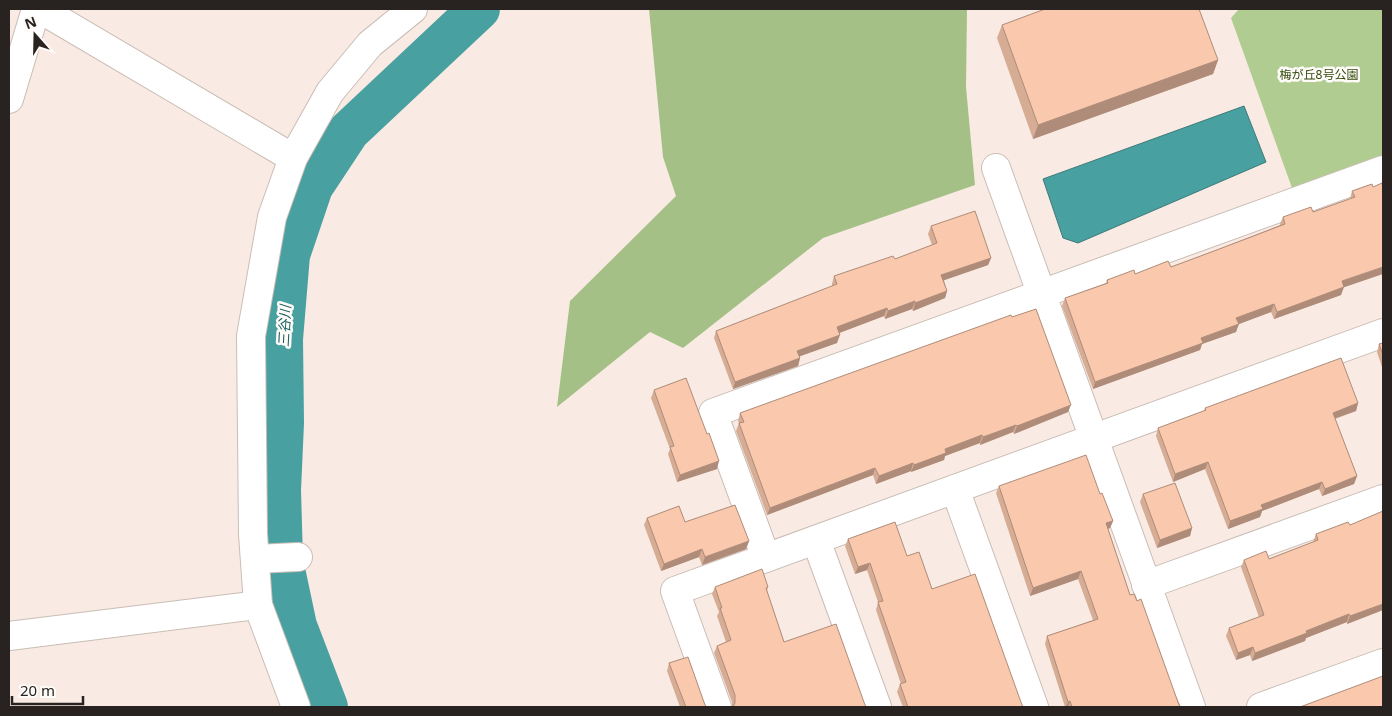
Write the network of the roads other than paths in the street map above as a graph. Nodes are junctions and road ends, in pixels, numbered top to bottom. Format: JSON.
{"nodes":[{"id":1,"x":36,"y":9,"type":"edge"},
{"id":2,"x":40,"y":9,"type":"edge"},
{"id":3,"x":413,"y":9,"type":"edge"},
{"id":4,"x":9,"y":99,"type":"edge"},
{"id":5,"x":293,"y":158,"type":"junction"},
{"id":6,"x":996,"y":168,"type":"dead end"},
{"id":7,"x":1383,"y":170,"type":"edge"},
{"id":8,"x":1041,"y":293,"type":"junction"},
{"id":9,"x":1383,"y":333,"type":"edge"},
{"id":10,"x":1094,"y":439,"type":"junction"},
{"id":11,"x":955,"y":489,"type":"junction"},
{"id":12,"x":1383,"y":499,"type":"edge"},
{"id":13,"x":816,"y":540,"type":"junction"},
{"id":14,"x":294,"y":557,"type":"dead end"},
{"id":15,"x":766,"y":558,"type":"junction"},
{"id":16,"x":256,"y":559,"type":"junction"},
{"id":17,"x":1146,"y":585,"type":"junction"},
{"id":18,"x":258,"y":605,"type":"junction"},
{"id":19,"x":9,"y":636,"type":"edge"},
{"id":20,"x":1383,"y":663,"type":"edge"},
{"id":21,"x":296,"y":707,"type":"edge"},
{"id":22,"x":717,"y":707,"type":"edge"},
{"id":23,"x":877,"y":707,"type":"edge"},
{"id":24,"x":1034,"y":707,"type":"edge"},
{"id":25,"x":1191,"y":707,"type":"edge"},
{"id":26,"x":1261,"y":707,"type":"edge"}],
"edges":[{"from":1,"to":4,"type":"street"},
{"from":2,"to":5,"type":"street"},
{"from":3,"to":5,"type":"street"},
{"from":5,"to":16,"type":"street"},
{"from":6,"to":8,"type":"street"},
{"from":7,"to":8,"type":"street"},
{"from":8,"to":10,"type":"street"},
{"from":8,"to":15,"type":"street"},
{"from":9,"to":10,"type":"street"},
{"from":10,"to":11,"type":"street"},
{"from":10,"to":17,"type":"street"},
{"from":11,"to":13,"type":"street"},
{"from":11,"to":24,"type":"street"},
{"from":12,"to":17,"type":"street"},
{"from":13,"to":15,"type":"street"},
{"from":13,"to":23,"type":"street"},
{"from":14,"to":16,"type":"street"},
{"from":15,"to":22,"type":"street"},
{"from":16,"to":18,"type":"street"},
{"from":17,"to":25,"type":"street"},
{"from":18,"to":19,"type":"street"},
{"from":18,"to":21,"type":"street"},
{"from":20,"to":26,"type":"street"}]}
